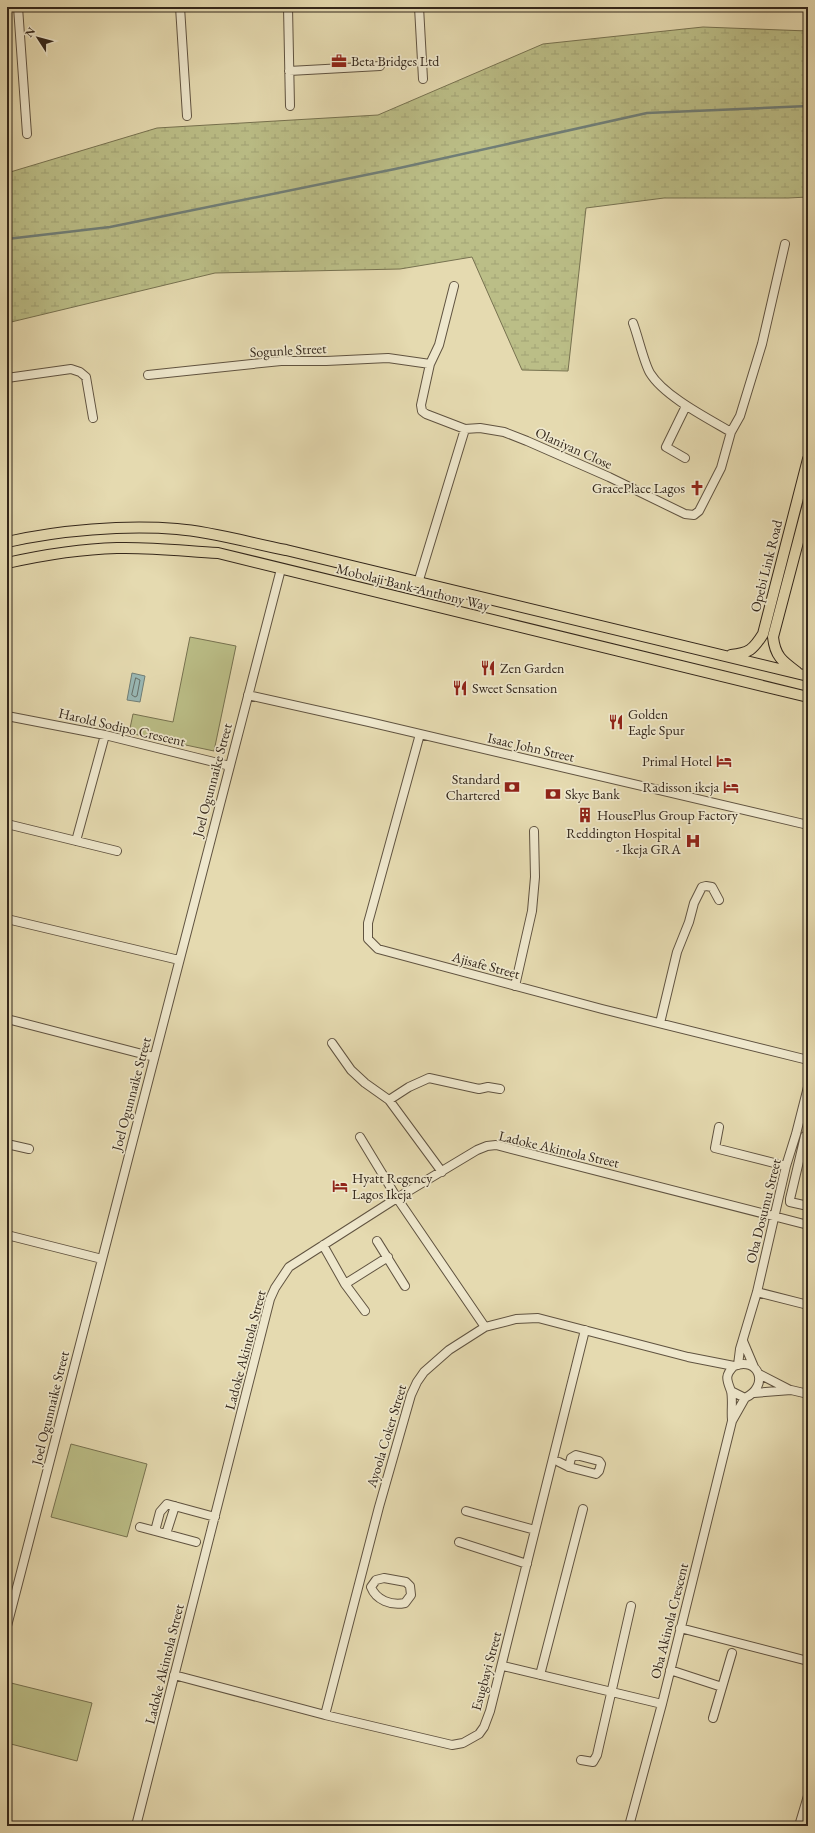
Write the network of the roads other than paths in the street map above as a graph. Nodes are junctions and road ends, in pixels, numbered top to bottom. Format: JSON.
{"nodes":[{"id":1,"x":18,"y":7,"type":"edge"},
{"id":2,"x":180,"y":7,"type":"edge"},
{"id":3,"x":288,"y":7,"type":"edge"},
{"id":4,"x":419,"y":7,"type":"edge"},
{"id":5,"x":380,"y":66,"type":"dead end"},
{"id":6,"x":289,"y":71,"type":"junction"},
{"id":7,"x":423,"y":79,"type":"dead end"},
{"id":8,"x":290,"y":106,"type":"dead end"},
{"id":9,"x":187,"y":116,"type":"dead end"},
{"id":10,"x":27,"y":134,"type":"dead end"},
{"id":11,"x":785,"y":244,"type":"dead end"},
{"id":12,"x":454,"y":286,"type":"dead end"},
{"id":13,"x":633,"y":323,"type":"dead end"},
{"id":14,"x":430,"y":364,"type":"junction"},
{"id":15,"x":148,"y":376,"type":"dead end"},
{"id":16,"x":7,"y":378,"type":"edge"},
{"id":17,"x":686,"y":406,"type":"junction"},
{"id":18,"x":93,"y":418,"type":"dead end"},
{"id":19,"x":465,"y":429,"type":"junction"},
{"id":20,"x":731,"y":432,"type":"junction"},
{"id":21,"x":685,"y":458,"type":"dead end"},
{"id":22,"x":808,"y":459,"type":"edge"},
{"id":23,"x":808,"y":504,"type":"edge"},
{"id":24,"x":7,"y":542,"type":"edge"},
{"id":25,"x":7,"y":563,"type":"edge"},
{"id":26,"x":281,"y":569,"type":"junction"},
{"id":27,"x":418,"y":583,"type":"junction"},
{"id":28,"x":724,"y":656,"type":"junction"},
{"id":29,"x":804,"y":675,"type":"edge"},
{"id":30,"x":248,"y":695,"type":"junction"},
{"id":31,"x":808,"y":697,"type":"edge"},
{"id":32,"x":7,"y":716,"type":"edge"},
{"id":33,"x":420,"y":734,"type":"junction"},
{"id":34,"x":105,"y":735,"type":"junction"},
{"id":35,"x":230,"y":766,"type":"junction"},
{"id":36,"x":7,"y":824,"type":"edge"},
{"id":37,"x":808,"y":825,"type":"edge"},
{"id":38,"x":534,"y":831,"type":"dead end"},
{"id":39,"x":76,"y":841,"type":"junction"},
{"id":40,"x":117,"y":851,"type":"dead end"},
{"id":41,"x":719,"y":900,"type":"dead end"},
{"id":42,"x":7,"y":919,"type":"edge"},
{"id":43,"x":179,"y":960,"type":"junction"},
{"id":44,"x":515,"y":986,"type":"junction"},
{"id":45,"x":7,"y":1019,"type":"edge"},
{"id":46,"x":660,"y":1023,"type":"junction"},
{"id":47,"x":332,"y":1043,"type":"dead end"},
{"id":48,"x":154,"y":1057,"type":"junction"},
{"id":49,"x":808,"y":1060,"type":"edge"},
{"id":50,"x":808,"y":1087,"type":"edge"},
{"id":51,"x":500,"y":1089,"type":"dead end"},
{"id":52,"x":389,"y":1100,"type":"junction"},
{"id":53,"x":805,"y":1109,"type":"edge"},
{"id":54,"x":719,"y":1127,"type":"dead end"},
{"id":55,"x":804,"y":1136,"type":"edge"},
{"id":56,"x":360,"y":1137,"type":"dead end"},
{"id":57,"x":7,"y":1144,"type":"edge"},
{"id":58,"x":29,"y":1149,"type":"dead end"},
{"id":59,"x":786,"y":1166,"type":"junction"},
{"id":60,"x":442,"y":1172,"type":"junction"},
{"id":61,"x":397,"y":1198,"type":"junction"},
{"id":62,"x":808,"y":1206,"type":"edge"},
{"id":63,"x":775,"y":1215,"type":"junction"},
{"id":64,"x":808,"y":1224,"type":"edge"},
{"id":65,"x":7,"y":1235,"type":"edge"},
{"id":66,"x":377,"y":1241,"type":"dead end"},
{"id":67,"x":323,"y":1245,"type":"junction"},
{"id":68,"x":388,"y":1257,"type":"junction"},
{"id":69,"x":102,"y":1259,"type":"junction"},
{"id":70,"x":345,"y":1284,"type":"junction"},
{"id":71,"x":405,"y":1286,"type":"dead end"},
{"id":72,"x":757,"y":1292,"type":"junction"},
{"id":73,"x":808,"y":1305,"type":"edge"},
{"id":74,"x":365,"y":1311,"type":"dead end"},
{"id":75,"x":485,"y":1327,"type":"junction"},
{"id":76,"x":585,"y":1330,"type":"junction"},
{"id":77,"x":743,"y":1341,"type":"junction"},
{"id":78,"x":736,"y":1365,"type":"junction"},
{"id":79,"x":756,"y":1370,"type":"junction"},
{"id":80,"x":791,"y":1390,"type":"junction"},
{"id":81,"x":730,"y":1391,"type":"junction"},
{"id":82,"x":754,"y":1393,"type":"junction"},
{"id":83,"x":808,"y":1394,"type":"edge"},
{"id":84,"x":745,"y":1398,"type":"junction"},
{"id":85,"x":732,"y":1421,"type":"junction"},
{"id":86,"x":559,"y":1462,"type":"dead end"},
{"id":87,"x":568,"y":1467,"type":"dead end"},
{"id":88,"x":175,"y":1506,"type":"junction"},
{"id":89,"x":583,"y":1508,"type":"dead end"},
{"id":90,"x":466,"y":1511,"type":"dead end"},
{"id":91,"x":215,"y":1517,"type":"junction"},
{"id":92,"x":140,"y":1527,"type":"dead end"},
{"id":93,"x":535,"y":1530,"type":"junction"},
{"id":94,"x":155,"y":1531,"type":"junction"},
{"id":95,"x":166,"y":1534,"type":"junction"},
{"id":96,"x":196,"y":1542,"type":"dead end"},
{"id":97,"x":459,"y":1542,"type":"dead end"},
{"id":98,"x":527,"y":1564,"type":"junction"},
{"id":99,"x":360,"y":1585,"type":"junction"},
{"id":100,"x":371,"y":1588,"type":"junction"},
{"id":101,"x":631,"y":1606,"type":"dead end"},
{"id":102,"x":7,"y":1626,"type":"edge"},
{"id":103,"x":680,"y":1628,"type":"junction"},
{"id":104,"x":732,"y":1653,"type":"dead end"},
{"id":105,"x":808,"y":1661,"type":"edge"},
{"id":106,"x":503,"y":1666,"type":"junction"},
{"id":107,"x":670,"y":1670,"type":"junction"},
{"id":108,"x":174,"y":1675,"type":"junction"},
{"id":109,"x":540,"y":1675,"type":"junction"},
{"id":110,"x":722,"y":1687,"type":"junction"},
{"id":111,"x":610,"y":1692,"type":"junction"},
{"id":112,"x":662,"y":1704,"type":"junction"},
{"id":113,"x":325,"y":1715,"type":"junction"},
{"id":114,"x":713,"y":1718,"type":"dead end"},
{"id":115,"x":581,"y":1760,"type":"dead end"},
{"id":116,"x":808,"y":1796,"type":"edge"},
{"id":117,"x":7,"y":1825,"type":"edge"},
{"id":118,"x":10,"y":1826,"type":"edge"},
{"id":119,"x":136,"y":1826,"type":"edge"},
{"id":120,"x":629,"y":1826,"type":"edge"},
{"id":121,"x":799,"y":1826,"type":"edge"}],
"edges":[{"from":1,"to":10,"type":"street"},
{"from":2,"to":9,"type":"street"},
{"from":3,"to":6,"type":"street"},
{"from":4,"to":7,"type":"street"},
{"from":5,"to":6,"type":"street"},
{"from":6,"to":8,"type":"street"},
{"from":11,"to":20,"type":"street","name":"Olaniyan Close"},
{"from":12,"to":14,"type":"street"},
{"from":13,"to":17,"type":"street"},
{"from":14,"to":15,"type":"street","name":"Sogunle Street"},
{"from":14,"to":19,"type":"street"},
{"from":16,"to":18,"type":"street"},
{"from":17,"to":20,"type":"street"},
{"from":17,"to":21,"type":"street"},
{"from":19,"to":20,"type":"street","name":"Olaniyan Close"},
{"from":19,"to":27,"type":"street"},
{"from":22,"to":28,"type":"main road","name":"Opebi Link Road"},
{"from":23,"to":29,"type":"main road","name":"Opebi Link Road"},
{"from":24,"to":27,"type":"main road","name":"Mobolaji Bank-Anthony Way"},
{"from":25,"to":26,"type":"main road","name":"Mobolaji Bank-Anthony Way"},
{"from":26,"to":30,"type":"street","name":"Joel Ogunnaike Street"},
{"from":26,"to":31,"type":"main road","name":"Mobolaji Bank-Anthony Way"},
{"from":27,"to":28,"type":"main road","name":"Mobolaji Bank-Anthony Way"},
{"from":28,"to":29,"type":"main road","name":"Mobolaji Bank-Anthony Way"},
{"from":30,"to":33,"type":"street","name":"Isaac John Street"},
{"from":30,"to":35,"type":"street","name":"Joel Ogunnaike Street"},
{"from":32,"to":34,"type":"street","name":"Harold Sodipo Crescent"},
{"from":33,"to":37,"type":"street","name":"Isaac John Street"},
{"from":33,"to":44,"type":"street","name":"Ajisafe Street"},
{"from":34,"to":35,"type":"street","name":"Harold Sodipo Crescent"},
{"from":34,"to":39,"type":"street"},
{"from":35,"to":43,"type":"street","name":"Joel Ogunnaike Street"},
{"from":36,"to":39,"type":"street"},
{"from":38,"to":44,"type":"street"},
{"from":39,"to":40,"type":"street"},
{"from":41,"to":46,"type":"street"},
{"from":42,"to":43,"type":"street"},
{"from":43,"to":48,"type":"street","name":"Joel Ogunnaike Street"},
{"from":44,"to":46,"type":"street","name":"Ajisafe Street"},
{"from":45,"to":48,"type":"street"},
{"from":46,"to":49,"type":"street","name":"Ajisafe Street"},
{"from":47,"to":52,"type":"street"},
{"from":48,"to":69,"type":"street","name":"Joel Ogunnaike Street"},
{"from":50,"to":53,"type":"street","name":"Oba Dosumu Street"},
{"from":51,"to":52,"type":"street"},
{"from":52,"to":60,"type":"street"},
{"from":53,"to":59,"type":"street","name":"Oba Dosumu Street"},
{"from":54,"to":59,"type":"street"},
{"from":55,"to":62,"type":"street"},
{"from":56,"to":61,"type":"street"},
{"from":57,"to":58,"type":"street"},
{"from":59,"to":63,"type":"street","name":"Oba Dosumu Street"},
{"from":60,"to":61,"type":"street","name":"Ladoke Akintola Street"},
{"from":60,"to":63,"type":"street","name":"Ladoke Akintola Street"},
{"from":61,"to":67,"type":"street","name":"Ladoke Akintola Street"},
{"from":61,"to":75,"type":"street"},
{"from":63,"to":64,"type":"street","name":"Ladoke Akintola Street"},
{"from":63,"to":72,"type":"street","name":"Oba Dosumu Street"},
{"from":65,"to":69,"type":"street"},
{"from":66,"to":68,"type":"street"},
{"from":67,"to":70,"type":"street"},
{"from":67,"to":91,"type":"street","name":"Ladoke Akintola Street"},
{"from":68,"to":70,"type":"street"},
{"from":68,"to":71,"type":"street"},
{"from":69,"to":102,"type":"street","name":"Joel Ogunnaike Street"},
{"from":70,"to":74,"type":"street"},
{"from":72,"to":73,"type":"street"},
{"from":72,"to":77,"type":"street","name":"Oba Dosumu Street"},
{"from":75,"to":76,"type":"street","name":"Ayoola Coker Street"},
{"from":75,"to":99,"type":"street","name":"Ayoola Coker Street"},
{"from":76,"to":78,"type":"street","name":"Ayoola Coker Street"},
{"from":76,"to":93,"type":"street","name":"Esugbayi Street"},
{"from":77,"to":78,"type":"street","name":"Oba Dosumu Street"},
{"from":77,"to":79,"type":"street"},
{"from":78,"to":79,"type":"street"},
{"from":78,"to":81,"type":"street"},
{"from":79,"to":80,"type":"street"},
{"from":79,"to":82,"type":"street"},
{"from":80,"to":82,"type":"street"},
{"from":80,"to":83,"type":"street"},
{"from":81,"to":84,"type":"street"},
{"from":81,"to":85,"type":"street"},
{"from":82,"to":84,"type":"street"},
{"from":84,"to":85,"type":"street"},
{"from":85,"to":103,"type":"street","name":"Oba Akinola Crescent"},
{"from":86,"to":87,"type":"street"},
{"from":88,"to":91,"type":"street"},
{"from":88,"to":94,"type":"street"},
{"from":88,"to":95,"type":"street"},
{"from":89,"to":109,"type":"street"},
{"from":90,"to":93,"type":"street"},
{"from":91,"to":108,"type":"street","name":"Ladoke Akintola Street"},
{"from":92,"to":94,"type":"street"},
{"from":93,"to":98,"type":"street","name":"Esugbayi Street"},
{"from":94,"to":95,"type":"street"},
{"from":95,"to":96,"type":"street"},
{"from":97,"to":98,"type":"street"},
{"from":98,"to":106,"type":"street","name":"Esugbayi Street"},
{"from":99,"to":100,"type":"street"},
{"from":99,"to":113,"type":"street","name":"Ayoola Coker Street"},
{"from":100,"to":100,"type":"street"},
{"from":101,"to":111,"type":"street"},
{"from":103,"to":105,"type":"street"},
{"from":103,"to":107,"type":"street","name":"Oba Akinola Crescent"},
{"from":104,"to":110,"type":"street"},
{"from":106,"to":109,"type":"street"},
{"from":106,"to":113,"type":"street","name":"Esugbayi Street"},
{"from":107,"to":110,"type":"street"},
{"from":107,"to":112,"type":"street","name":"Oba Akinola Crescent"},
{"from":108,"to":113,"type":"street","name":"Esugbayi Street"},
{"from":108,"to":119,"type":"street","name":"Ladoke Akintola Street"},
{"from":109,"to":111,"type":"street"},
{"from":110,"to":114,"type":"street"},
{"from":111,"to":112,"type":"street"},
{"from":111,"to":115,"type":"street"},
{"from":112,"to":120,"type":"street","name":"Oba Akinola Crescent"},
{"from":116,"to":121,"type":"street"},
{"from":117,"to":118,"type":"street"}]}
